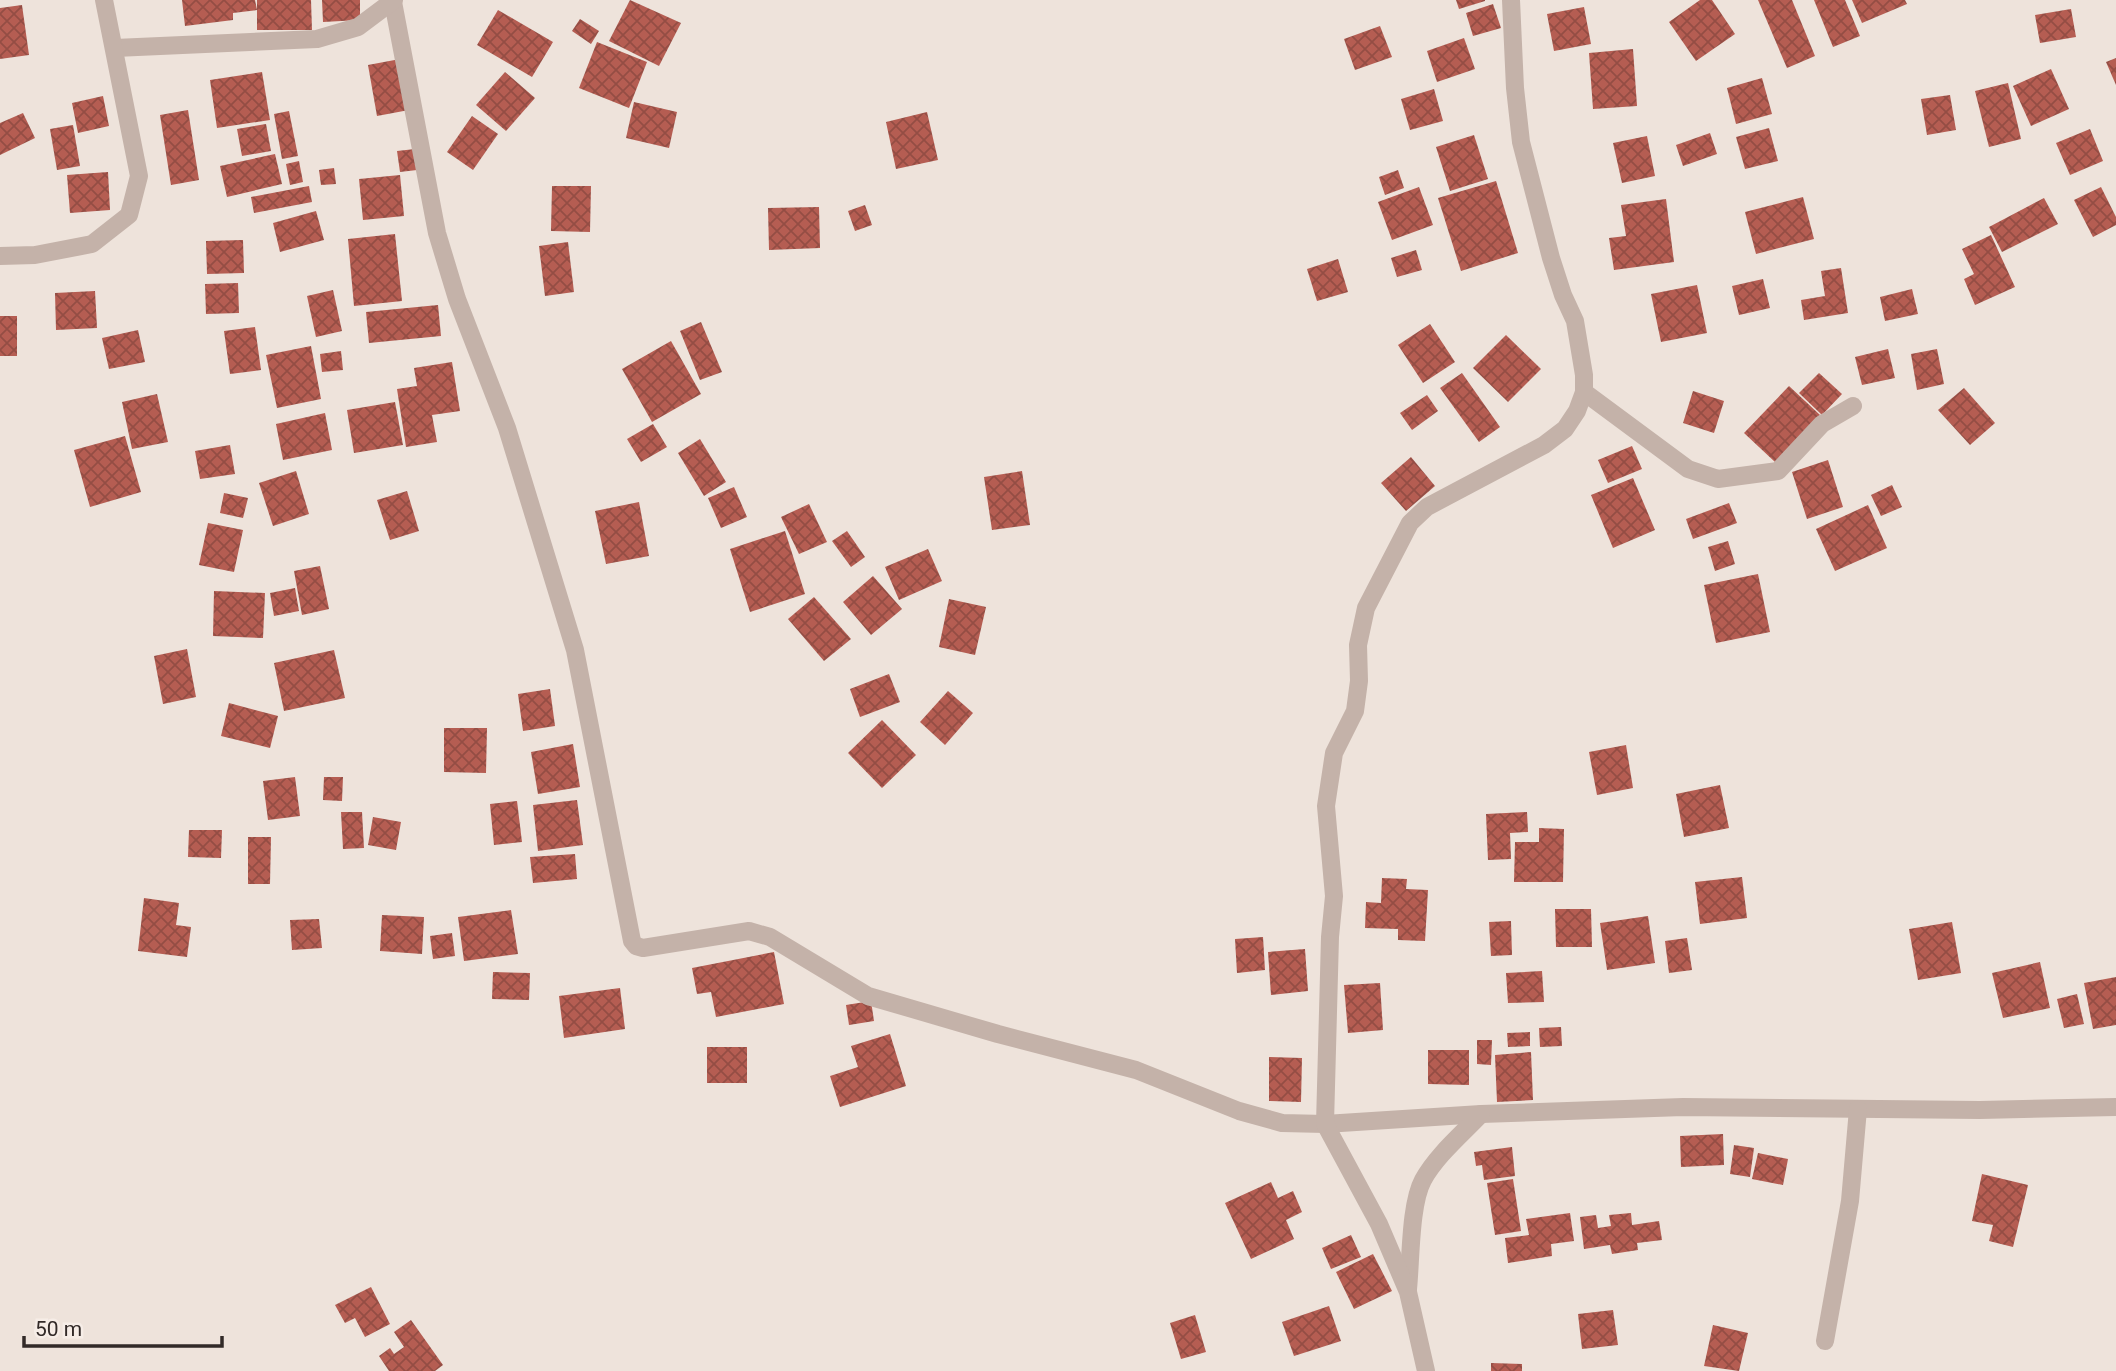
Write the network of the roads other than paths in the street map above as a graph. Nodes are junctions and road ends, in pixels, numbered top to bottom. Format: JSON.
{"nodes":[{"id":1,"x":104,"y":0,"type":"edge"},
{"id":2,"x":1511,"y":0,"type":"edge"},
{"id":3,"x":394,"y":1,"type":"edge"},
{"id":4,"x":115,"y":48,"type":"junction"},
{"id":5,"x":0,"y":256,"type":"edge"},
{"id":6,"x":1584,"y":393,"type":"junction"},
{"id":7,"x":1853,"y":406,"type":"dead end"},
{"id":8,"x":2116,"y":1107,"type":"edge"},
{"id":9,"x":1858,"y":1109,"type":"junction"},
{"id":10,"x":1480,"y":1114,"type":"junction"},
{"id":11,"x":1325,"y":1124,"type":"junction"},
{"id":12,"x":1408,"y":1292,"type":"junction"},
{"id":13,"x":1825,"y":1341,"type":"dead end"},
{"id":14,"x":1426,"y":1371,"type":"edge"}],
"edges":[{"from":1,"to":4,"type":"street"},
{"from":2,"to":6,"type":"street"},
{"from":3,"to":4,"type":"street"},
{"from":3,"to":11,"type":"street"},
{"from":4,"to":5,"type":"street"},
{"from":6,"to":7,"type":"street"},
{"from":6,"to":11,"type":"street"},
{"from":8,"to":9,"type":"street"},
{"from":9,"to":10,"type":"street"},
{"from":9,"to":13,"type":"street"},
{"from":10,"to":11,"type":"street"},
{"from":10,"to":12,"type":"street"},
{"from":11,"to":12,"type":"street"},
{"from":12,"to":14,"type":"street"}]}
